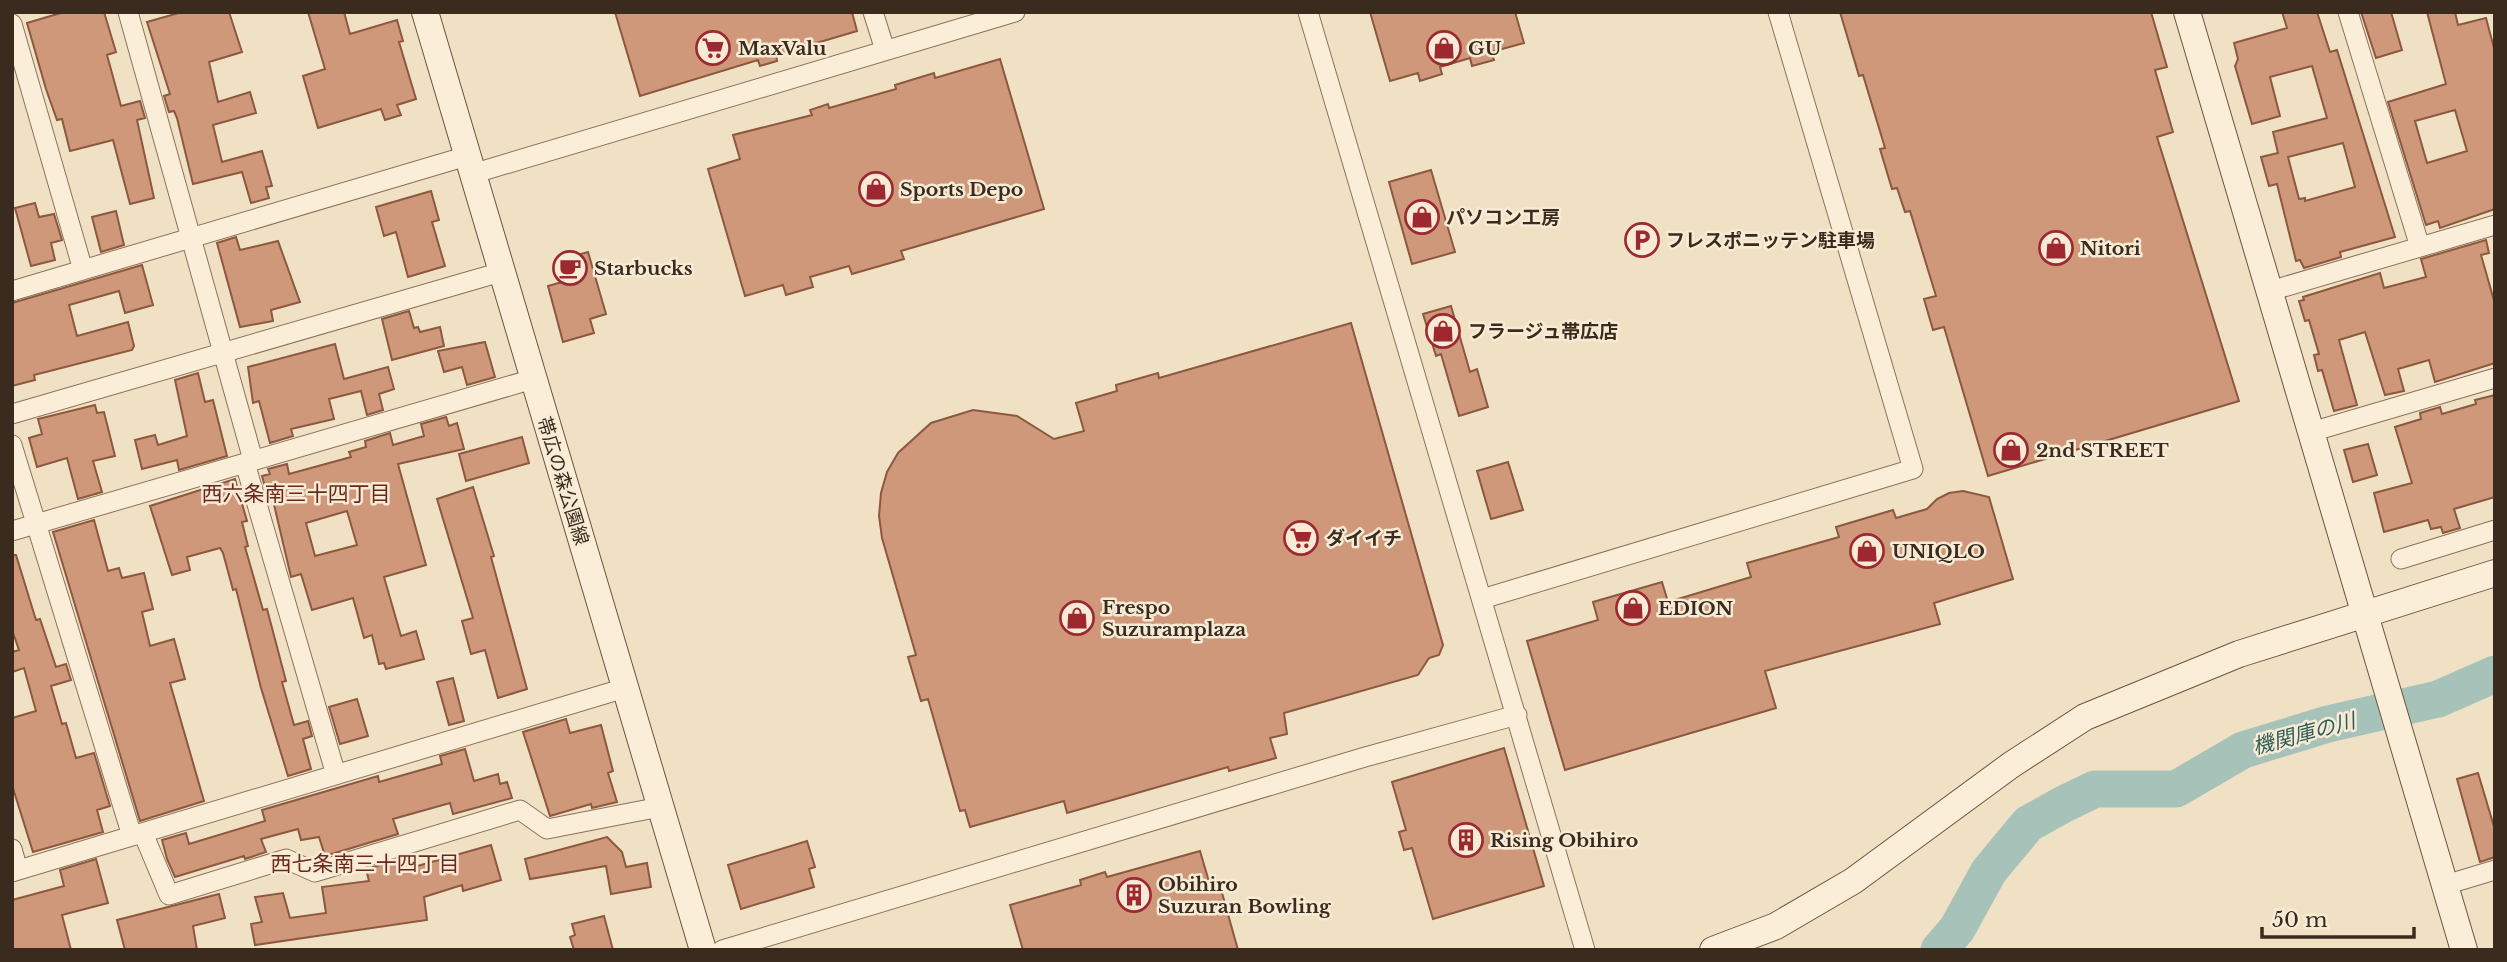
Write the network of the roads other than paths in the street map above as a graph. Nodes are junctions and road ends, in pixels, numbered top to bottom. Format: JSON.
{"nodes":[{"id":1,"x":128,"y":12,"type":"edge"},
{"id":2,"x":425,"y":12,"type":"edge"},
{"id":3,"x":873,"y":12,"type":"edge"},
{"id":4,"x":1015,"y":12,"type":"edge"},
{"id":5,"x":1308,"y":12,"type":"edge"},
{"id":6,"x":1778,"y":12,"type":"edge"},
{"id":7,"x":2187,"y":12,"type":"edge"},
{"id":8,"x":2348,"y":12,"type":"edge"},
{"id":9,"x":12,"y":24,"type":"edge"},
{"id":10,"x":885,"y":50,"type":"junction"},
{"id":11,"x":470,"y":165,"type":"junction"},
{"id":12,"x":2495,"y":225,"type":"edge"},
{"id":13,"x":191,"y":237,"type":"junction"},
{"id":14,"x":2420,"y":247,"type":"junction"},
{"id":15,"x":83,"y":270,"type":"junction"},
{"id":16,"x":501,"y":272,"type":"junction"},
{"id":17,"x":2270,"y":291,"type":"junction"},
{"id":18,"x":12,"y":292,"type":"edge"},
{"id":19,"x":223,"y":351,"type":"junction"},
{"id":20,"x":533,"y":379,"type":"junction"},
{"id":21,"x":2495,"y":379,"type":"edge"},
{"id":22,"x":12,"y":414,"type":"edge"},
{"id":23,"x":2311,"y":432,"type":"junction"},
{"id":24,"x":12,"y":444,"type":"edge"},
{"id":25,"x":249,"y":461,"type":"junction"},
{"id":26,"x":37,"y":523,"type":"junction"},
{"id":27,"x":2495,"y":530,"type":"edge"},
{"id":28,"x":12,"y":531,"type":"edge"},
{"id":29,"x":2401,"y":559,"type":"dead end"},
{"id":30,"x":2495,"y":573,"type":"edge"},
{"id":31,"x":1482,"y":598,"type":"junction"},
{"id":32,"x":2364,"y":612,"type":"junction"},
{"id":33,"x":625,"y":688,"type":"junction"},
{"id":34,"x":1517,"y":715,"type":"junction"},
{"id":35,"x":336,"y":775,"type":"junction"},
{"id":36,"x":660,"y":807,"type":"junction"},
{"id":37,"x":137,"y":835,"type":"junction"},
{"id":38,"x":12,"y":849,"type":"edge"},
{"id":39,"x":2495,"y":870,"type":"edge"},
{"id":40,"x":15,"y":871,"type":"edge"},
{"id":41,"x":2445,"y":885,"type":"junction"},
{"id":42,"x":703,"y":950,"type":"edge"},
{"id":43,"x":722,"y":950,"type":"edge"},
{"id":44,"x":1585,"y":950,"type":"edge"},
{"id":45,"x":1713,"y":950,"type":"edge"},
{"id":46,"x":2464,"y":950,"type":"edge"}],
"edges":[{"from":1,"to":13,"type":"street"},
{"from":2,"to":11,"type":"street","name":"帯広の森公園線"},
{"from":3,"to":10,"type":"street"},
{"from":4,"to":10,"type":"street"},
{"from":5,"to":31,"type":"street"},
{"from":6,"to":31,"type":"street"},
{"from":7,"to":17,"type":"street"},
{"from":8,"to":14,"type":"street"},
{"from":9,"to":15,"type":"street"},
{"from":10,"to":11,"type":"street"},
{"from":11,"to":13,"type":"street"},
{"from":11,"to":16,"type":"street","name":"帯広の森公園線"},
{"from":12,"to":14,"type":"street"},
{"from":13,"to":15,"type":"street"},
{"from":13,"to":19,"type":"street"},
{"from":14,"to":17,"type":"street"},
{"from":15,"to":18,"type":"street"},
{"from":16,"to":19,"type":"street"},
{"from":16,"to":20,"type":"street","name":"帯広の森公園線"},
{"from":17,"to":23,"type":"street"},
{"from":19,"to":22,"type":"street"},
{"from":19,"to":25,"type":"street"},
{"from":20,"to":25,"type":"street"},
{"from":20,"to":33,"type":"street","name":"帯広の森公園線"},
{"from":21,"to":23,"type":"street"},
{"from":23,"to":32,"type":"street"},
{"from":24,"to":26,"type":"street"},
{"from":25,"to":26,"type":"street"},
{"from":25,"to":35,"type":"street"},
{"from":26,"to":28,"type":"street"},
{"from":26,"to":37,"type":"street"},
{"from":27,"to":29,"type":"street"},
{"from":30,"to":32,"type":"street"},
{"from":31,"to":34,"type":"street"},
{"from":32,"to":41,"type":"street"},
{"from":32,"to":45,"type":"street"},
{"from":33,"to":35,"type":"street"},
{"from":33,"to":36,"type":"street","name":"帯広の森公園線"},
{"from":34,"to":43,"type":"street"},
{"from":34,"to":44,"type":"street"},
{"from":35,"to":37,"type":"street"},
{"from":36,"to":37,"type":"street"},
{"from":36,"to":42,"type":"street","name":"帯広の森公園線"},
{"from":37,"to":40,"type":"street"},
{"from":38,"to":40,"type":"street"},
{"from":39,"to":41,"type":"street"},
{"from":41,"to":46,"type":"street"}]}
